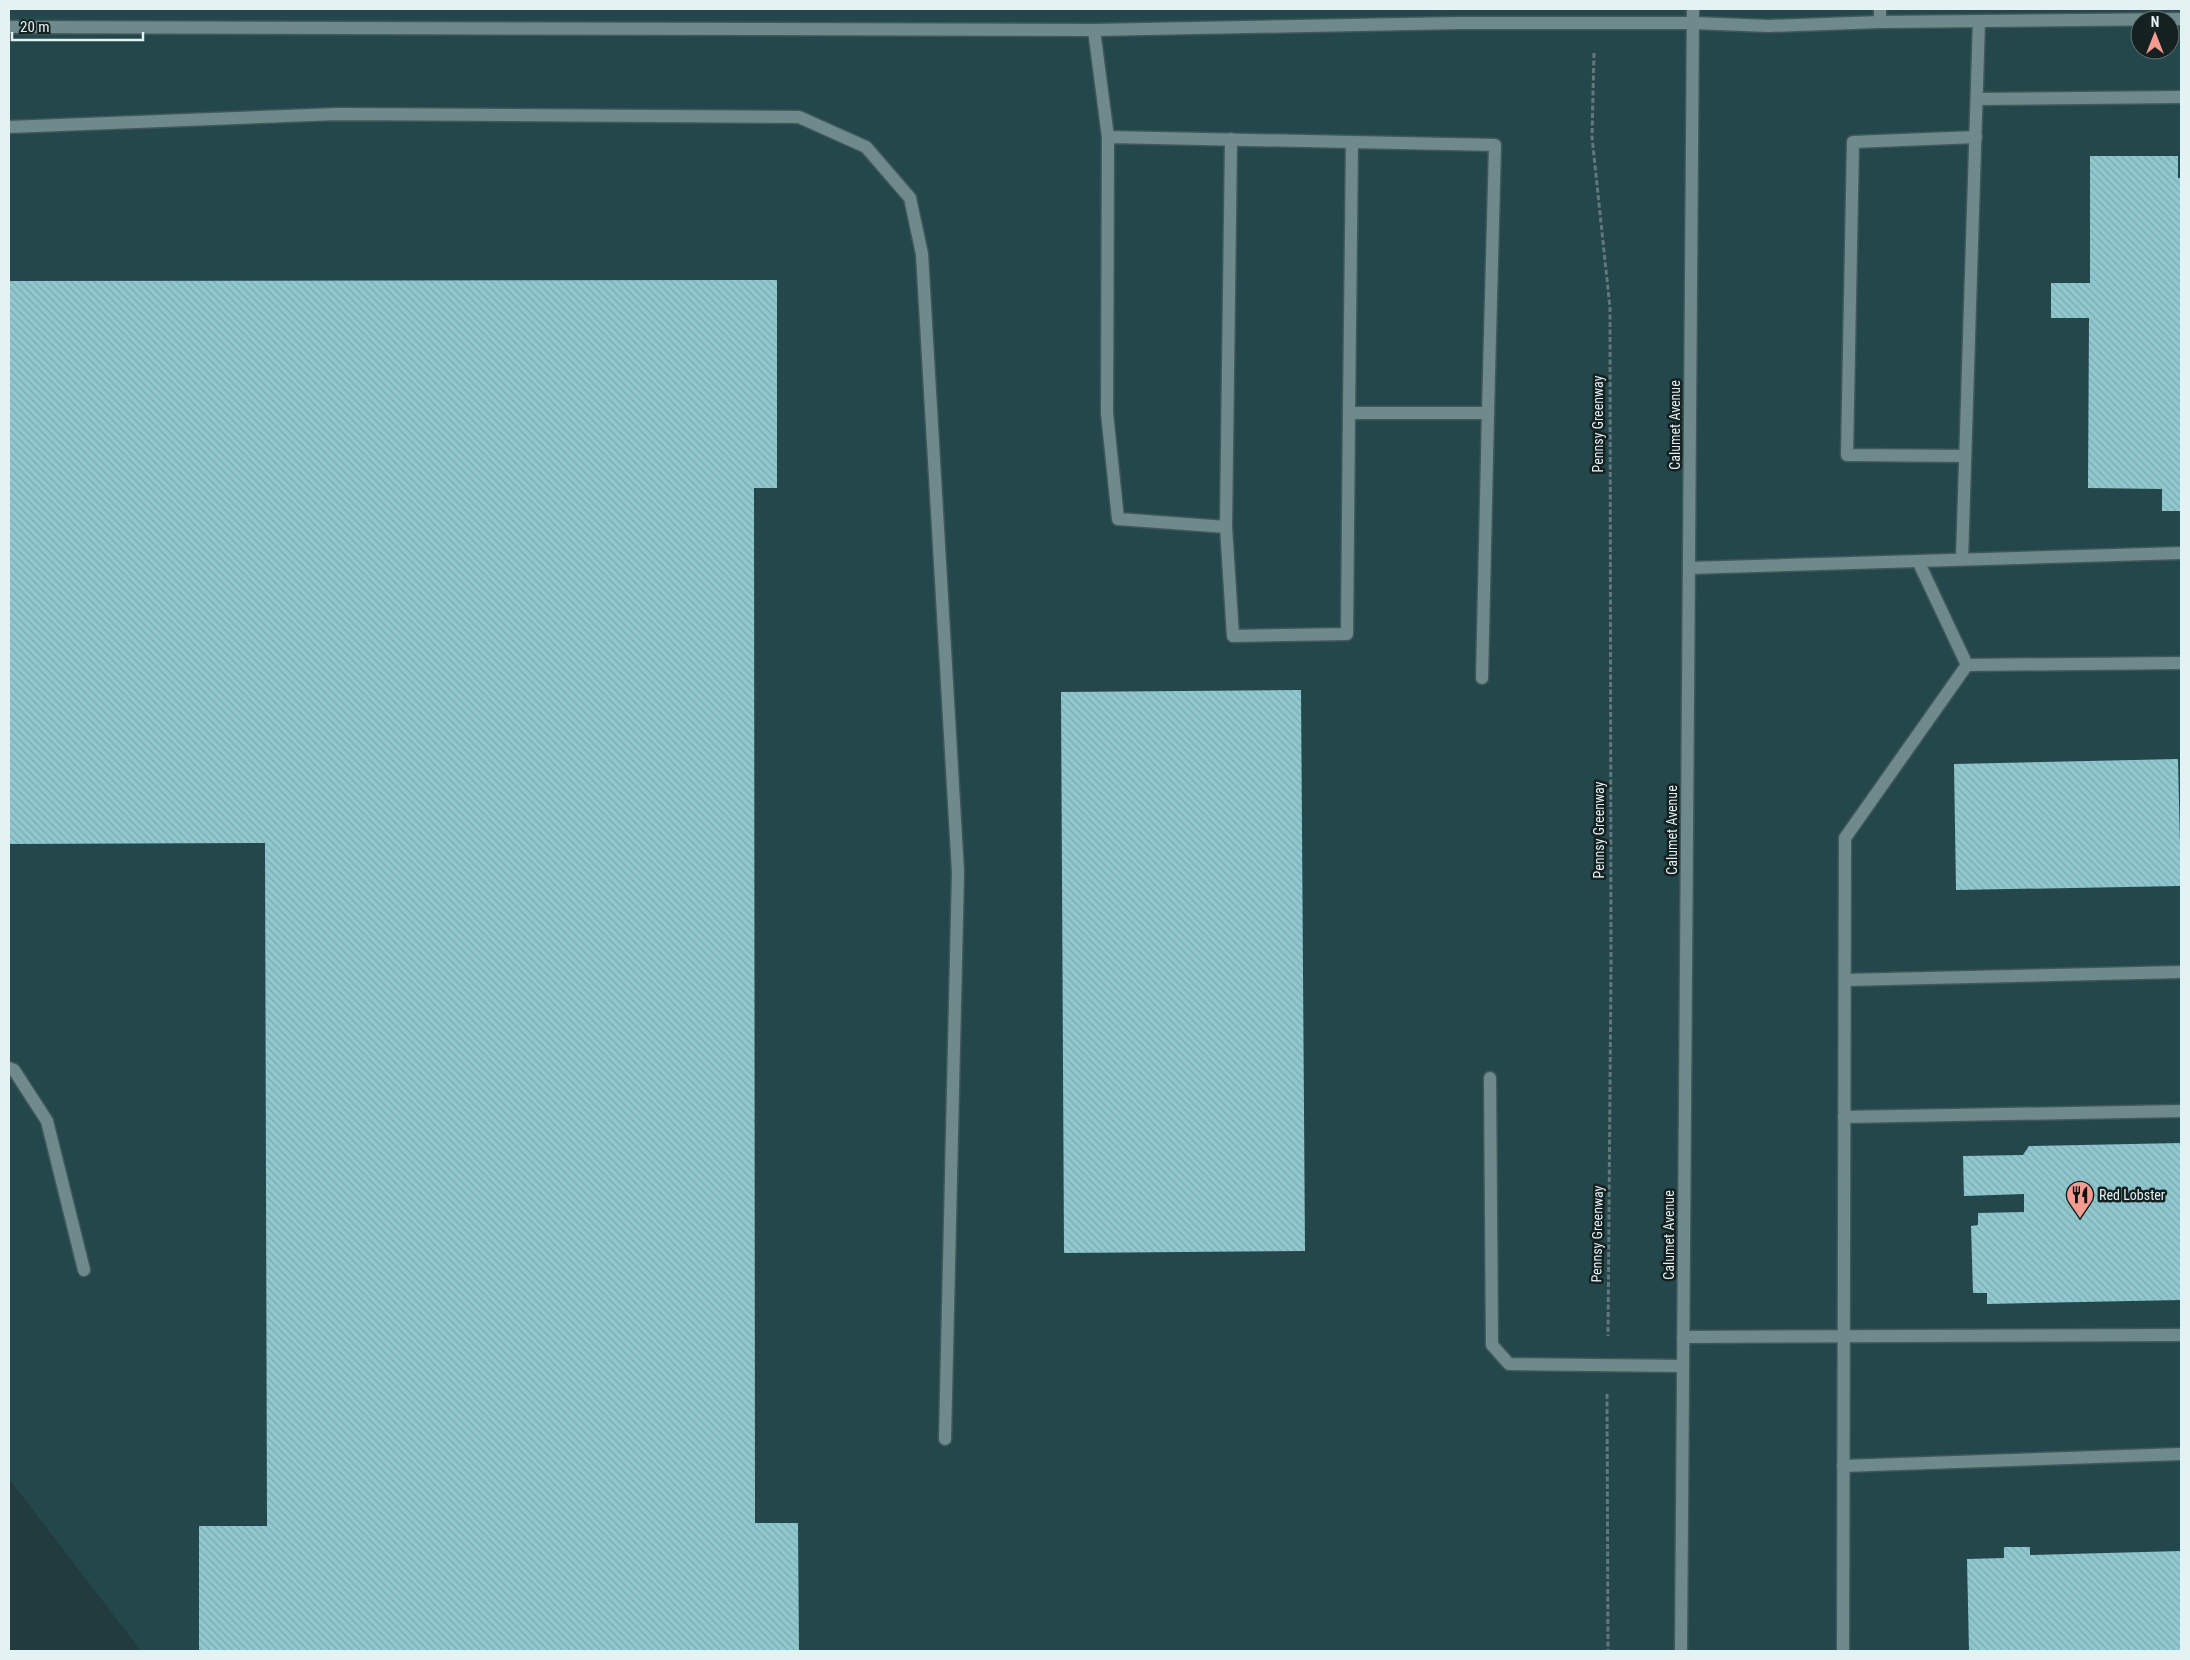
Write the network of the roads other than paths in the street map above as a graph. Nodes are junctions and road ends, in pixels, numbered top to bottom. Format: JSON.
{"nodes":[{"id":1,"x":1693,"y":9,"type":"edge"},
{"id":2,"x":1880,"y":15,"type":"edge"},
{"id":3,"x":2181,"y":20,"type":"edge"},
{"id":4,"x":1979,"y":21,"type":"junction"},
{"id":5,"x":1693,"y":23,"type":"junction"},
{"id":6,"x":9,"y":27,"type":"edge"},
{"id":7,"x":1094,"y":30,"type":"junction"},
{"id":8,"x":2181,"y":97,"type":"edge"},
{"id":9,"x":1977,"y":99,"type":"junction"},
{"id":10,"x":9,"y":127,"type":"edge"},
{"id":11,"x":1108,"y":137,"type":"junction"},
{"id":12,"x":1976,"y":137,"type":"junction"},
{"id":13,"x":1231,"y":139,"type":"junction"},
{"id":14,"x":1352,"y":142,"type":"junction"},
{"id":15,"x":1349,"y":413,"type":"junction"},
{"id":16,"x":1488,"y":413,"type":"junction"},
{"id":17,"x":1965,"y":456,"type":"junction"},
{"id":18,"x":1226,"y":527,"type":"junction"},
{"id":19,"x":2181,"y":553,"type":"edge"},
{"id":20,"x":1962,"y":560,"type":"junction"},
{"id":21,"x":1918,"y":561,"type":"junction"},
{"id":22,"x":1690,"y":568,"type":"junction"},
{"id":23,"x":2181,"y":664,"type":"edge"},
{"id":24,"x":1967,"y":665,"type":"junction"},
{"id":25,"x":1482,"y":678,"type":"dead end"},
{"id":26,"x":2181,"y":972,"type":"edge"},
{"id":27,"x":1845,"y":980,"type":"junction"},
{"id":28,"x":9,"y":1068,"type":"edge"},
{"id":29,"x":1490,"y":1078,"type":"dead end"},
{"id":30,"x":2181,"y":1111,"type":"edge"},
{"id":31,"x":1844,"y":1117,"type":"junction"},
{"id":32,"x":84,"y":1270,"type":"dead end"},
{"id":33,"x":2181,"y":1335,"type":"edge"},
{"id":34,"x":1683,"y":1336,"type":"junction"},
{"id":35,"x":1844,"y":1337,"type":"junction"},
{"id":36,"x":1683,"y":1366,"type":"junction"},
{"id":37,"x":944,"y":1439,"type":"dead end"},
{"id":38,"x":2181,"y":1454,"type":"edge"},
{"id":39,"x":1844,"y":1466,"type":"junction"},
{"id":40,"x":1681,"y":1651,"type":"edge"},
{"id":41,"x":1843,"y":1651,"type":"edge"}],
"edges":[{"from":1,"to":5,"type":"main road","name":"Calumet Avenue"},
{"from":2,"to":4,"type":"main road"},
{"from":2,"to":5,"type":"main road"},
{"from":3,"to":4,"type":"main road"},
{"from":4,"to":9,"type":"main road"},
{"from":5,"to":7,"type":"main road"},
{"from":5,"to":22,"type":"main road","name":"Calumet Avenue"},
{"from":6,"to":7,"type":"main road"},
{"from":7,"to":11,"type":"main road"},
{"from":8,"to":9,"type":"main road"},
{"from":9,"to":12,"type":"main road"},
{"from":10,"to":37,"type":"main road"},
{"from":11,"to":13,"type":"main road"},
{"from":11,"to":18,"type":"main road"},
{"from":12,"to":17,"type":"main road"},
{"from":12,"to":17,"type":"main road"},
{"from":13,"to":14,"type":"main road"},
{"from":13,"to":18,"type":"main road"},
{"from":14,"to":15,"type":"main road"},
{"from":14,"to":16,"type":"main road"},
{"from":15,"to":16,"type":"main road"},
{"from":15,"to":18,"type":"main road"},
{"from":16,"to":25,"type":"main road"},
{"from":17,"to":20,"type":"main road"},
{"from":19,"to":20,"type":"main road"},
{"from":20,"to":21,"type":"main road"},
{"from":21,"to":22,"type":"main road"},
{"from":21,"to":24,"type":"main road"},
{"from":22,"to":34,"type":"main road","name":"Calumet Avenue"},
{"from":23,"to":24,"type":"main road"},
{"from":24,"to":27,"type":"main road"},
{"from":26,"to":27,"type":"main road"},
{"from":27,"to":31,"type":"main road"},
{"from":28,"to":32,"type":"main road"},
{"from":29,"to":36,"type":"main road"},
{"from":30,"to":31,"type":"main road"},
{"from":31,"to":35,"type":"main road"},
{"from":33,"to":35,"type":"main road"},
{"from":34,"to":35,"type":"main road"},
{"from":34,"to":36,"type":"main road","name":"Calumet Avenue"},
{"from":35,"to":39,"type":"main road"},
{"from":36,"to":40,"type":"main road","name":"Calumet Avenue"},
{"from":38,"to":39,"type":"main road"},
{"from":39,"to":41,"type":"main road"}]}
